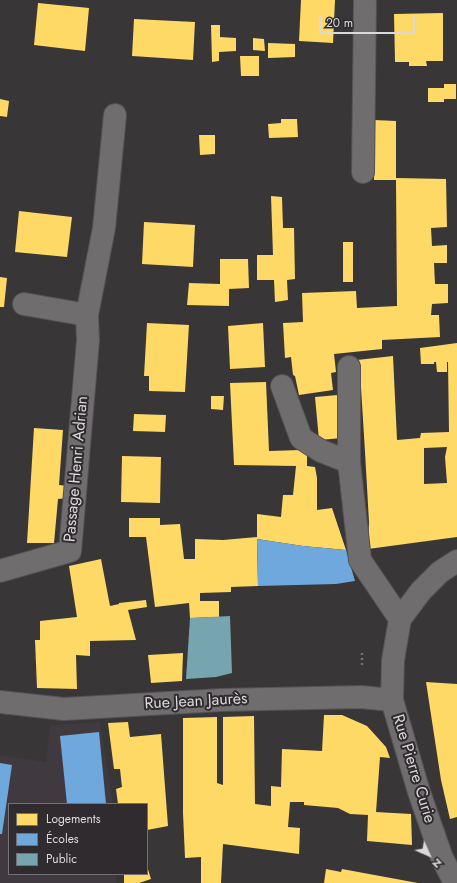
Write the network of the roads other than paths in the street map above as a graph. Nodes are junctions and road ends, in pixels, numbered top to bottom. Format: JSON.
{"nodes":[{"id":1,"x":365,"y":0,"type":"edge"},
{"id":2,"x":115,"y":114,"type":"dead end"},
{"id":3,"x":363,"y":172,"type":"dead end"},
{"id":4,"x":24,"y":304,"type":"dead end"},
{"id":5,"x":87,"y":315,"type":"junction"},
{"id":6,"x":349,"y":367,"type":"dead end"},
{"id":7,"x":282,"y":386,"type":"dead end"},
{"id":8,"x":349,"y":462,"type":"junction"},
{"id":9,"x":457,"y":560,"type":"edge"},
{"id":10,"x":0,"y":571,"type":"edge"},
{"id":11,"x":400,"y":619,"type":"junction"},
{"id":12,"x":392,"y":700,"type":"junction"},
{"id":13,"x":0,"y":702,"type":"edge"},
{"id":14,"x":454,"y":883,"type":"edge"}],
"edges":[{"from":1,"to":3,"type":"street"},
{"from":2,"to":5,"type":"street","name":"Passage Henri Adrian"},
{"from":4,"to":5,"type":"street"},
{"from":5,"to":10,"type":"street","name":"Passage Henri Adrian"},
{"from":6,"to":8,"type":"street"},
{"from":7,"to":8,"type":"street"},
{"from":8,"to":11,"type":"street"},
{"from":9,"to":11,"type":"street"},
{"from":11,"to":12,"type":"street","name":"Rue Pierre Curie"},
{"from":12,"to":13,"type":"street","name":"Rue Jean Jaurès"},
{"from":12,"to":14,"type":"street","name":"Rue Pierre Curie"}]}
